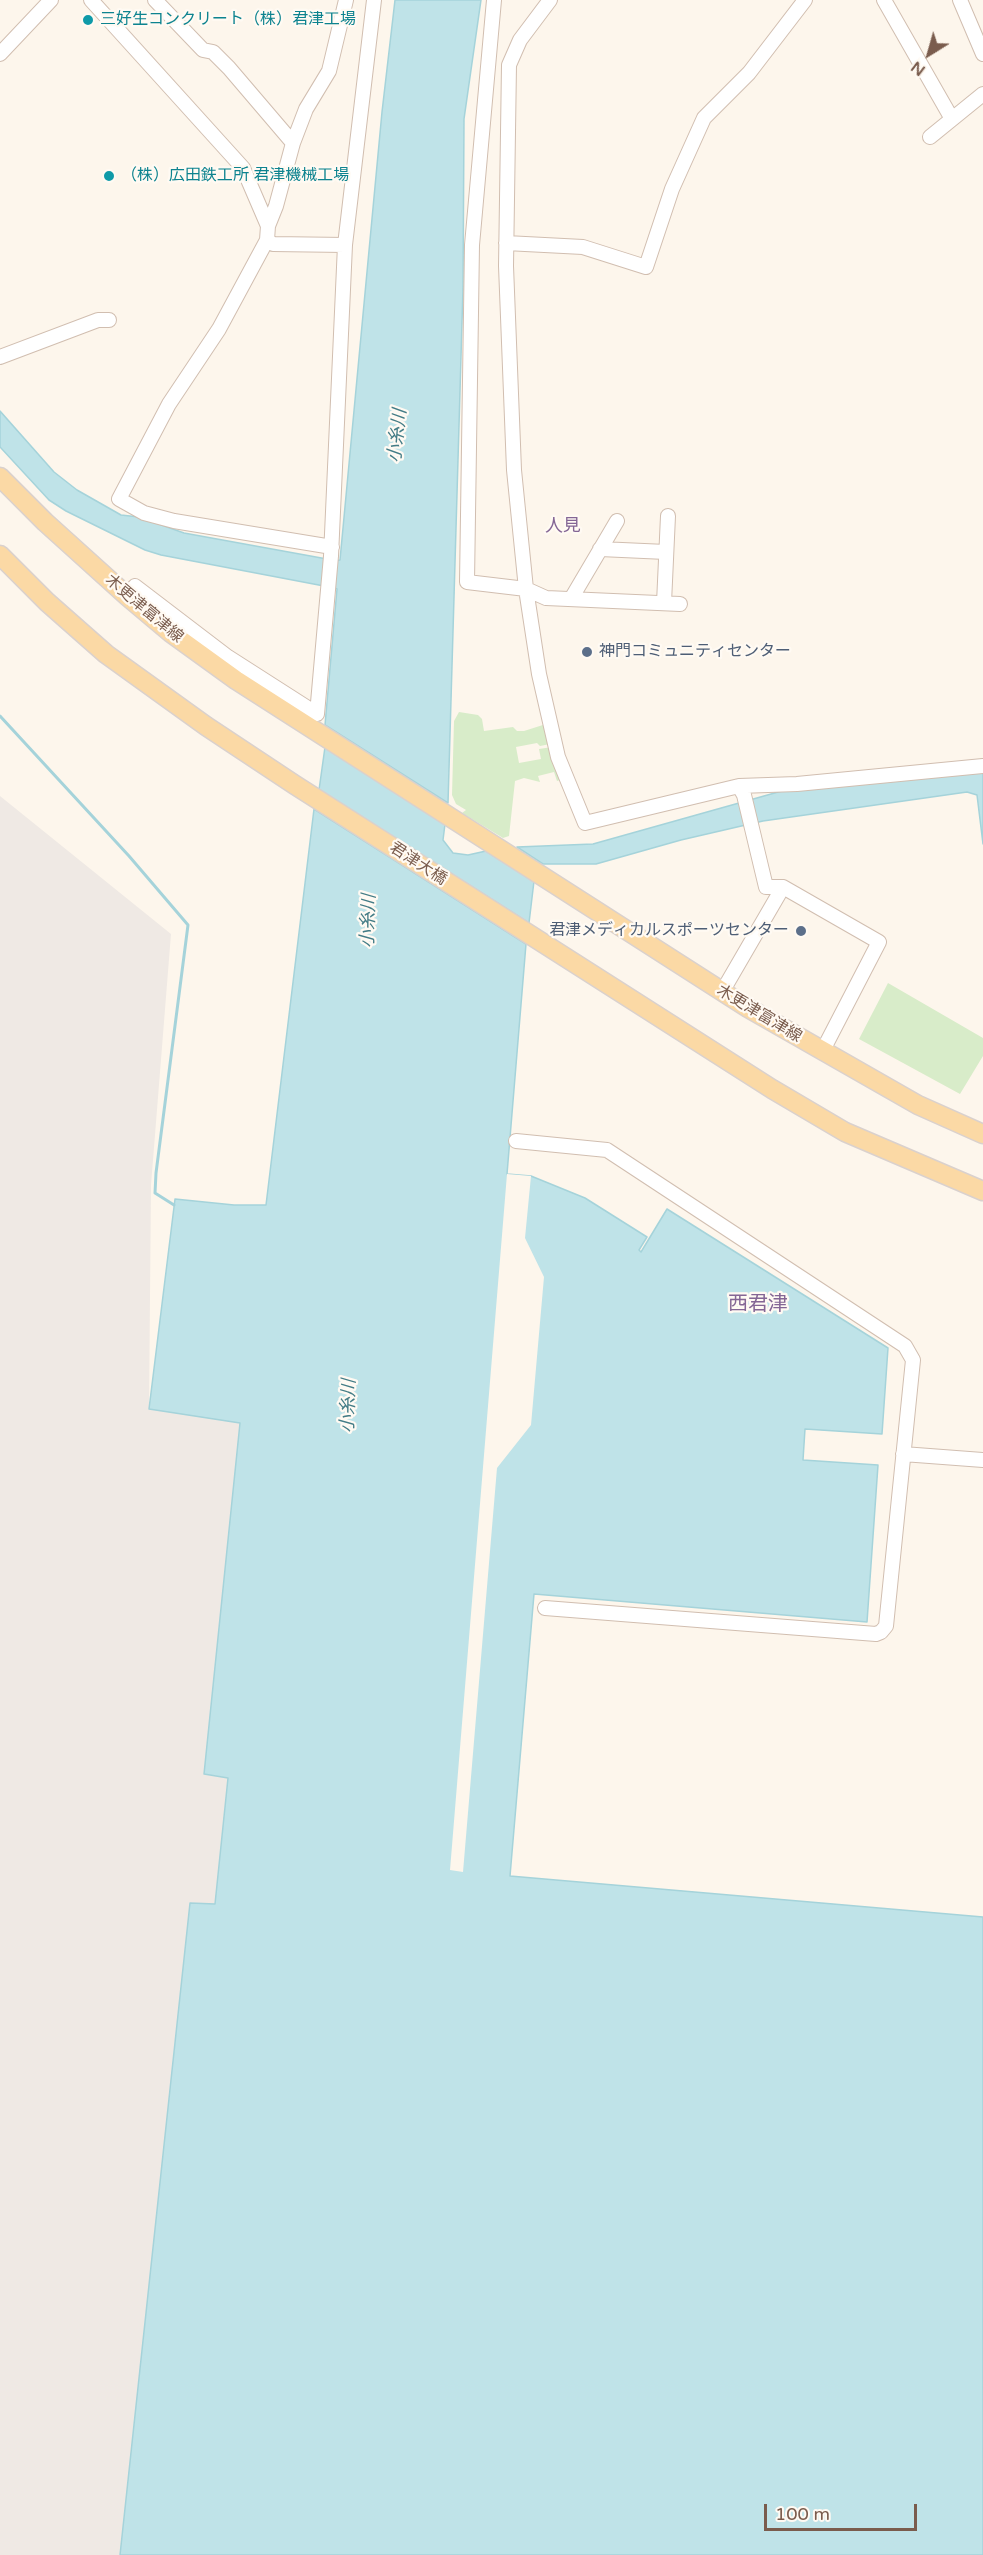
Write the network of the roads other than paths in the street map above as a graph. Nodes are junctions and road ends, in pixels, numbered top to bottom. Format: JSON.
{"nodes":[{"id":1,"x":51,"y":0,"type":"edge"},
{"id":2,"x":91,"y":0,"type":"edge"},
{"id":3,"x":154,"y":0,"type":"edge"},
{"id":4,"x":346,"y":0,"type":"edge"},
{"id":5,"x":374,"y":0,"type":"edge"},
{"id":6,"x":494,"y":0,"type":"edge"},
{"id":7,"x":550,"y":0,"type":"edge"},
{"id":8,"x":805,"y":0,"type":"edge"},
{"id":9,"x":884,"y":0,"type":"edge"},
{"id":10,"x":960,"y":0,"type":"edge"},
{"id":11,"x":0,"y":54,"type":"edge"},
{"id":12,"x":983,"y":54,"type":"edge"},
{"id":13,"x":983,"y":94,"type":"edge"},
{"id":14,"x":952,"y":119,"type":"junction"},
{"id":15,"x":930,"y":137,"type":"dead end"},
{"id":16,"x":292,"y":143,"type":"junction"},
{"id":17,"x":268,"y":233,"type":"junction"},
{"id":18,"x":506,"y":243,"type":"junction"},
{"id":19,"x":345,"y":245,"type":"junction"},
{"id":20,"x":109,"y":320,"type":"dead end"},
{"id":21,"x":0,"y":357,"type":"edge"},
{"id":22,"x":0,"y":477,"type":"edge"},
{"id":23,"x":668,"y":516,"type":"dead end"},
{"id":24,"x":616,"y":521,"type":"dead end"},
{"id":25,"x":600,"y":549,"type":"junction"},
{"id":26,"x":331,"y":551,"type":"junction"},
{"id":27,"x":666,"y":552,"type":"junction"},
{"id":28,"x":0,"y":555,"type":"edge"},
{"id":29,"x":526,"y":589,"type":"junction"},
{"id":30,"x":127,"y":596,"type":"junction"},
{"id":31,"x":571,"y":599,"type":"junction"},
{"id":32,"x":664,"y":603,"type":"junction"},
{"id":33,"x":680,"y":604,"type":"dead end"},
{"id":34,"x":983,"y":766,"type":"edge"},
{"id":35,"x":741,"y":791,"type":"junction"},
{"id":36,"x":783,"y":887,"type":"junction"},
{"id":37,"x":722,"y":992,"type":"junction"},
{"id":38,"x":822,"y":1052,"type":"junction"},
{"id":39,"x":983,"y":1134,"type":"edge"},
{"id":40,"x":516,"y":1142,"type":"dead end"},
{"id":41,"x":983,"y":1191,"type":"edge"},
{"id":42,"x":903,"y":1454,"type":"junction"},
{"id":43,"x":983,"y":1460,"type":"edge"},
{"id":44,"x":545,"y":1608,"type":"dead end"}],
"edges":[{"from":1,"to":11,"type":"street"},
{"from":2,"to":17,"type":"street"},
{"from":3,"to":16,"type":"street"},
{"from":4,"to":16,"type":"street"},
{"from":5,"to":19,"type":"street"},
{"from":6,"to":29,"type":"street"},
{"from":7,"to":18,"type":"street"},
{"from":8,"to":18,"type":"street"},
{"from":9,"to":14,"type":"street"},
{"from":10,"to":12,"type":"street"},
{"from":13,"to":14,"type":"street"},
{"from":14,"to":15,"type":"street"},
{"from":16,"to":17,"type":"street"},
{"from":17,"to":19,"type":"street"},
{"from":17,"to":26,"type":"street"},
{"from":18,"to":29,"type":"street"},
{"from":19,"to":26,"type":"street"},
{"from":20,"to":21,"type":"street"},
{"from":22,"to":30,"type":"main road","name":"木更津富津線"},
{"from":23,"to":27,"type":"street"},
{"from":24,"to":25,"type":"street"},
{"from":25,"to":27,"type":"street"},
{"from":25,"to":31,"type":"street"},
{"from":26,"to":30,"type":"street"},
{"from":27,"to":32,"type":"street"},
{"from":28,"to":41,"type":"main road","name":"君津大橋"},
{"from":29,"to":31,"type":"street"},
{"from":29,"to":35,"type":"street"},
{"from":30,"to":37,"type":"main road","name":"木更津富津線"},
{"from":31,"to":32,"type":"street"},
{"from":32,"to":33,"type":"street"},
{"from":34,"to":35,"type":"street"},
{"from":35,"to":36,"type":"street"},
{"from":36,"to":37,"type":"street"},
{"from":36,"to":38,"type":"street"},
{"from":37,"to":38,"type":"main road","name":"木更津富津線"},
{"from":38,"to":39,"type":"main road","name":"木更津富津線"},
{"from":40,"to":42,"type":"street"},
{"from":42,"to":43,"type":"street"},
{"from":42,"to":44,"type":"street"}]}
